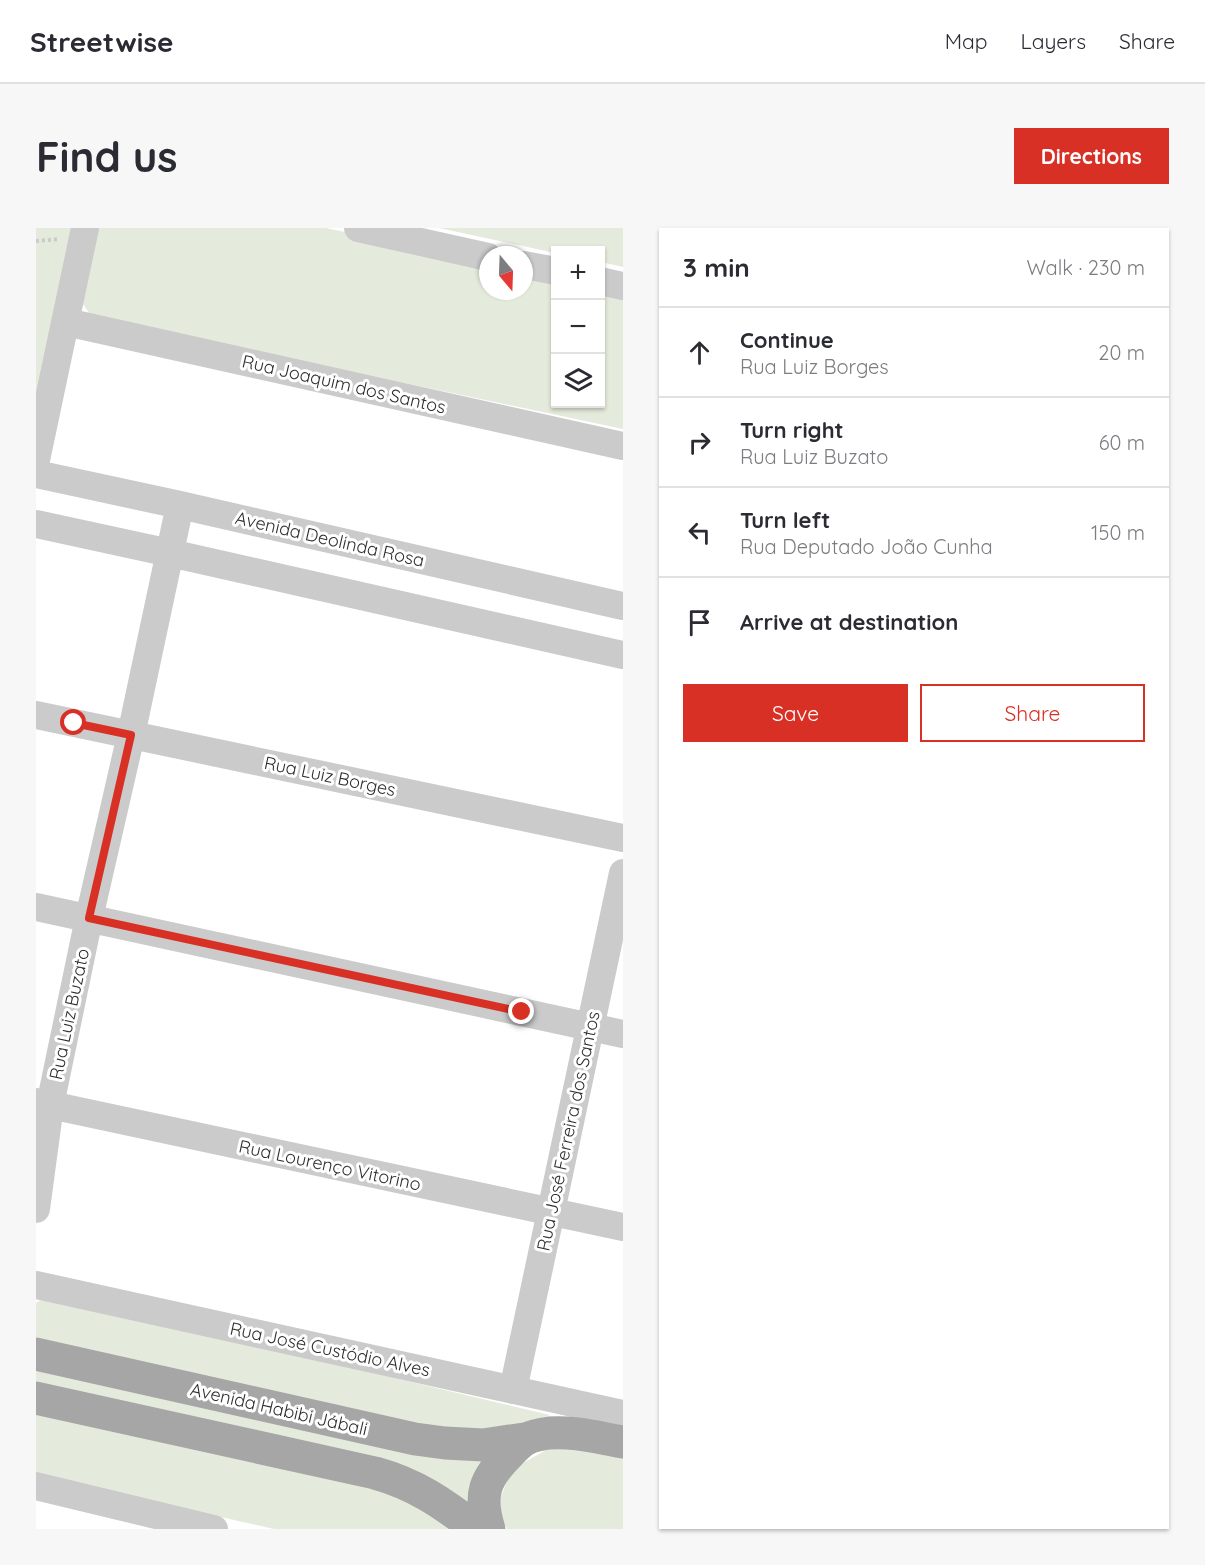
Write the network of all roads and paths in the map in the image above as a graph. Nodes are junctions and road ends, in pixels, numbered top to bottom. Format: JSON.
{"nodes":[{"id":1,"x":86,"y":228,"type":"edge"},
{"id":2,"x":358,"y":228,"type":"edge"},
{"id":3,"x":479,"y":255,"type":"edge"},
{"id":4,"x":533,"y":267,"type":"edge"},
{"id":5,"x":551,"y":271,"type":"edge"},
{"id":6,"x":605,"y":282,"type":"edge"},
{"id":7,"x":623,"y":286,"type":"edge"},
{"id":8,"x":66,"y":322,"type":"junction"},
{"id":9,"x":623,"y":446,"type":"edge"},
{"id":10,"x":36,"y":460,"type":"edge"},
{"id":11,"x":36,"y":474,"type":"edge"},
{"id":12,"x":180,"y":505,"type":"junction"},
{"id":13,"x":36,"y":524,"type":"edge"},
{"id":14,"x":170,"y":553,"type":"junction"},
{"id":15,"x":623,"y":606,"type":"edge"},
{"id":16,"x":623,"y":655,"type":"edge"},
{"id":17,"x":36,"y":715,"type":"edge"},
{"id":18,"x":131,"y":735,"type":"junction"},
{"id":19,"x":623,"y":838,"type":"edge"},
{"id":20,"x":623,"y":873,"type":"edge"},
{"id":21,"x":36,"y":907,"type":"edge"},
{"id":22,"x":89,"y":918,"type":"junction"},
{"id":23,"x":591,"y":1027,"type":"junction"},
{"id":24,"x":623,"y":1034,"type":"edge"},
{"id":25,"x":43,"y":1104,"type":"edge"},
{"id":26,"x":36,"y":1209,"type":"edge"},
{"id":27,"x":552,"y":1212,"type":"junction"},
{"id":28,"x":623,"y":1227,"type":"edge"},
{"id":29,"x":36,"y":1285,"type":"edge"},
{"id":30,"x":36,"y":1354,"type":"edge"},
{"id":31,"x":513,"y":1390,"type":"junction"},
{"id":32,"x":36,"y":1398,"type":"edge"},
{"id":33,"x":623,"y":1414,"type":"edge"},
{"id":34,"x":524,"y":1439,"type":"junction"},
{"id":35,"x":623,"y":1442,"type":"edge"},
{"id":36,"x":36,"y":1486,"type":"edge"},
{"id":37,"x":214,"y":1529,"type":"edge"},
{"id":38,"x":476,"y":1529,"type":"edge"},
{"id":39,"x":489,"y":1529,"type":"edge"}],
"edges":[{"from":1,"to":8,"type":"street"},
{"from":2,"to":3,"type":"street"},
{"from":4,"to":5,"type":"street"},
{"from":6,"to":7,"type":"street"},
{"from":8,"to":9,"type":"street","name":"Rua Joaquim dos Santos"},
{"from":8,"to":10,"type":"street"},
{"from":11,"to":12,"type":"street","name":"Avenida Deolinda Rosa"},
{"from":12,"to":14,"type":"street","name":"Rua Luiz Buzato"},
{"from":12,"to":15,"type":"street","name":"Avenida Deolinda Rosa"},
{"from":13,"to":14,"type":"street"},
{"from":14,"to":16,"type":"street"},
{"from":14,"to":18,"type":"street","name":"Rua Luiz Buzato"},
{"from":17,"to":18,"type":"street","name":"Rua Luiz Borges"},
{"from":18,"to":19,"type":"street","name":"Rua Luiz Borges"},
{"from":18,"to":22,"type":"street","name":"Rua Luiz Buzato"},
{"from":20,"to":23,"type":"street","name":"Rua José Ferreira dos Santos"},
{"from":21,"to":22,"type":"street"},
{"from":22,"to":23,"type":"street"},
{"from":22,"to":25,"type":"street","name":"Rua Luiz Buzato"},
{"from":23,"to":24,"type":"street"},
{"from":23,"to":27,"type":"street","name":"Rua José Ferreira dos Santos"},
{"from":25,"to":26,"type":"street","name":"Rua Luiz Buzato"},
{"from":25,"to":27,"type":"street","name":"Rua Lourenço Vitorino"},
{"from":27,"to":28,"type":"street","name":"Rua Lourenço Vitorino"},
{"from":27,"to":31,"type":"street","name":"Rua José Ferreira dos Santos"},
{"from":29,"to":31,"type":"street","name":"Rua José Custódio Alves"},
{"from":30,"to":34,"type":"main road","name":"Avenida Habibi Jábali"},
{"from":31,"to":33,"type":"street","name":"Rua José Custódio Alves"},
{"from":32,"to":38,"type":"main road"},
{"from":34,"to":35,"type":"main road","name":"Avenida Habibi Jábali"},
{"from":34,"to":39,"type":"main road"},
{"from":36,"to":37,"type":"street"}]}
